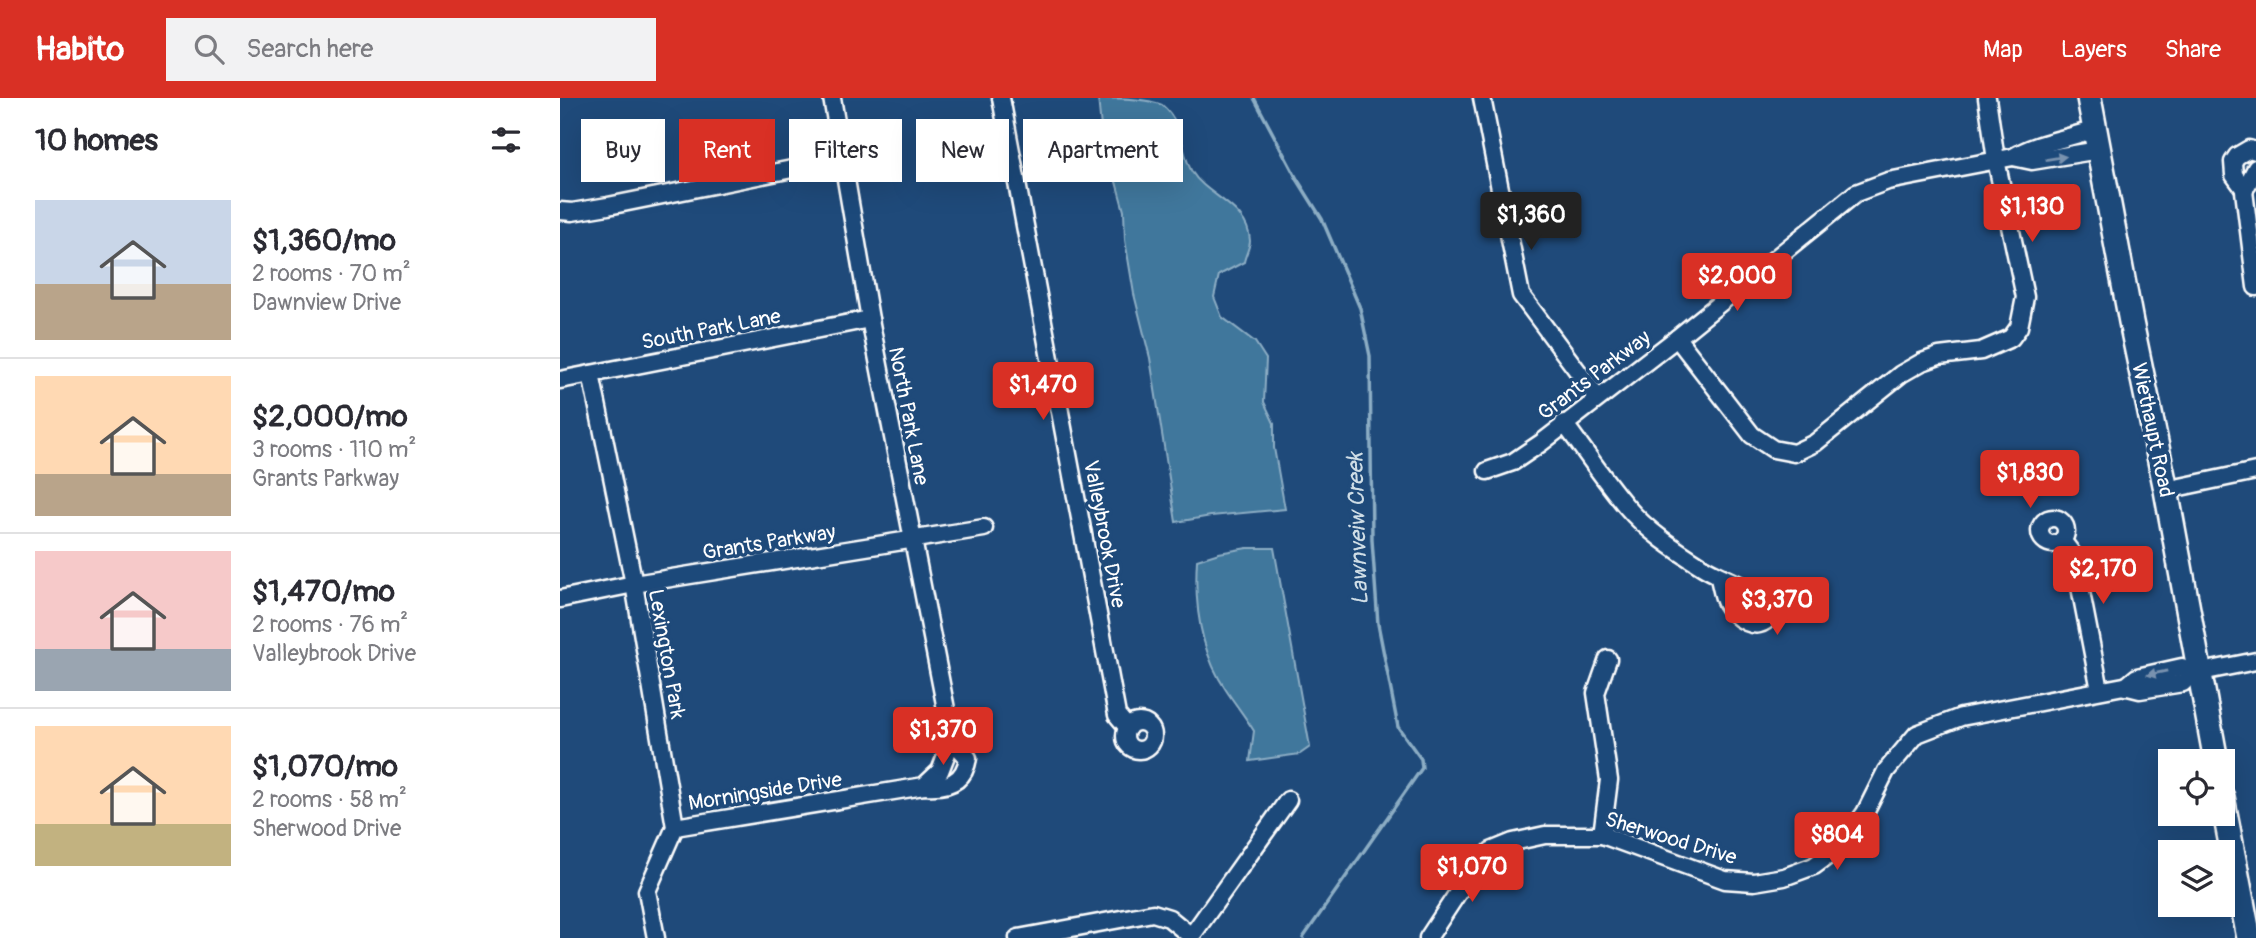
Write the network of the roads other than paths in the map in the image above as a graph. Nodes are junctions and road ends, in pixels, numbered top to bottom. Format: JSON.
{"nodes":[{"id":1,"x":832,"y":98,"type":"edge"},
{"id":2,"x":1001,"y":98,"type":"edge"},
{"id":3,"x":1482,"y":98,"type":"edge"},
{"id":4,"x":1987,"y":98,"type":"edge"},
{"id":5,"x":2089,"y":98,"type":"edge"},
{"id":6,"x":835,"y":119,"type":"edge"},
{"id":7,"x":2097,"y":139,"type":"junction"},
{"id":8,"x":2256,"y":151,"type":"edge"},
{"id":9,"x":1996,"y":160,"type":"junction"},
{"id":10,"x":2256,"y":168,"type":"edge"},
{"id":11,"x":789,"y":170,"type":"edge"},
{"id":12,"x":846,"y":182,"type":"edge"},
{"id":13,"x":2245,"y":190,"type":"junction"},
{"id":14,"x":560,"y":211,"type":"edge"},
{"id":15,"x":2256,"y":286,"type":"edge"},
{"id":16,"x":870,"y":319,"type":"junction"},
{"id":17,"x":1677,"y":338,"type":"junction"},
{"id":18,"x":592,"y":374,"type":"junction"},
{"id":19,"x":560,"y":380,"type":"edge"},
{"id":20,"x":1597,"y":397,"type":"junction"},
{"id":21,"x":1564,"y":424,"type":"junction"},
{"id":22,"x":1488,"y":471,"type":"dead end"},
{"id":23,"x":2256,"y":471,"type":"edge"},
{"id":24,"x":2166,"y":489,"type":"junction"},
{"id":25,"x":984,"y":528,"type":"dead end"},
{"id":26,"x":2062,"y":540,"type":"dead end"},
{"id":27,"x":912,"y":541,"type":"junction"},
{"id":28,"x":1718,"y":575,"type":"dead end"},
{"id":29,"x":634,"y":584,"type":"junction"},
{"id":30,"x":560,"y":599,"type":"edge"},
{"id":31,"x":1608,"y":659,"type":"dead end"},
{"id":32,"x":2256,"y":662,"type":"edge"},
{"id":33,"x":2194,"y":673,"type":"junction"},
{"id":34,"x":2100,"y":690,"type":"junction"},
{"id":35,"x":1128,"y":728,"type":"dead end"},
{"id":36,"x":952,"y":740,"type":"junction"},
{"id":37,"x":2213,"y":749,"type":"edge"},
{"id":38,"x":924,"y":786,"type":"junction"},
{"id":39,"x":1288,"y":800,"type":"dead end"},
{"id":40,"x":2228,"y":826,"type":"edge"},
{"id":41,"x":675,"y":827,"type":"junction"},
{"id":42,"x":1602,"y":835,"type":"junction"},
{"id":43,"x":1191,"y":937,"type":"edge"},
{"id":44,"x":656,"y":938,"type":"edge"},
{"id":45,"x":1017,"y":938,"type":"edge"},
{"id":46,"x":1428,"y":938,"type":"edge"},
{"id":47,"x":2249,"y":938,"type":"edge"}],
"edges":[{"from":1,"to":6,"type":"street","name":"North Park Lane"},
{"from":2,"to":35,"type":"street","name":"Valleybrook Drive"},
{"from":3,"to":20,"type":"street"},
{"from":4,"to":9,"type":"street"},
{"from":5,"to":7,"type":"street","name":"Wiethaupt Road"},
{"from":7,"to":9,"type":"street","name":"Grants Parkway"},
{"from":7,"to":24,"type":"street","name":"Wiethaupt Road"},
{"from":8,"to":13,"type":"street"},
{"from":9,"to":17,"type":"street","name":"Grants Parkway"},
{"from":9,"to":17,"type":"street"},
{"from":10,"to":13,"type":"street"},
{"from":11,"to":14,"type":"street"},
{"from":12,"to":16,"type":"street","name":"North Park Lane"},
{"from":13,"to":15,"type":"street"},
{"from":16,"to":18,"type":"street","name":"South Park Lane"},
{"from":16,"to":27,"type":"street","name":"North Park Lane"},
{"from":17,"to":20,"type":"street","name":"Grants Parkway"},
{"from":18,"to":19,"type":"street","name":"South Park Lane"},
{"from":18,"to":29,"type":"street","name":"Lexington Park"},
{"from":20,"to":21,"type":"street","name":"Grants Parkway"},
{"from":21,"to":22,"type":"street","name":"Grants Parkway"},
{"from":21,"to":28,"type":"street"},
{"from":23,"to":24,"type":"street"},
{"from":24,"to":33,"type":"street","name":"Wiethaupt Road"},
{"from":25,"to":27,"type":"street","name":"Grants Parkway"},
{"from":26,"to":34,"type":"street"},
{"from":27,"to":29,"type":"street","name":"Grants Parkway"},
{"from":27,"to":36,"type":"street","name":"North Park Lane"},
{"from":29,"to":30,"type":"street","name":"Grants Parkway"},
{"from":29,"to":41,"type":"street","name":"Lexington Park"},
{"from":31,"to":42,"type":"street"},
{"from":32,"to":33,"type":"street","name":"Sherwood Drive"},
{"from":33,"to":34,"type":"street","name":"Sherwood Drive"},
{"from":33,"to":37,"type":"street","name":"Wiethaupt Road"},
{"from":34,"to":42,"type":"street","name":"Sherwood Drive"},
{"from":36,"to":38,"type":"street"},
{"from":36,"to":38,"type":"street","name":"North Park Lane"},
{"from":38,"to":41,"type":"street","name":"Morningside Drive"},
{"from":39,"to":43,"type":"street"},
{"from":40,"to":47,"type":"street"},
{"from":41,"to":44,"type":"street"},
{"from":42,"to":46,"type":"street","name":"Sherwood Drive"},
{"from":43,"to":45,"type":"street"}]}
